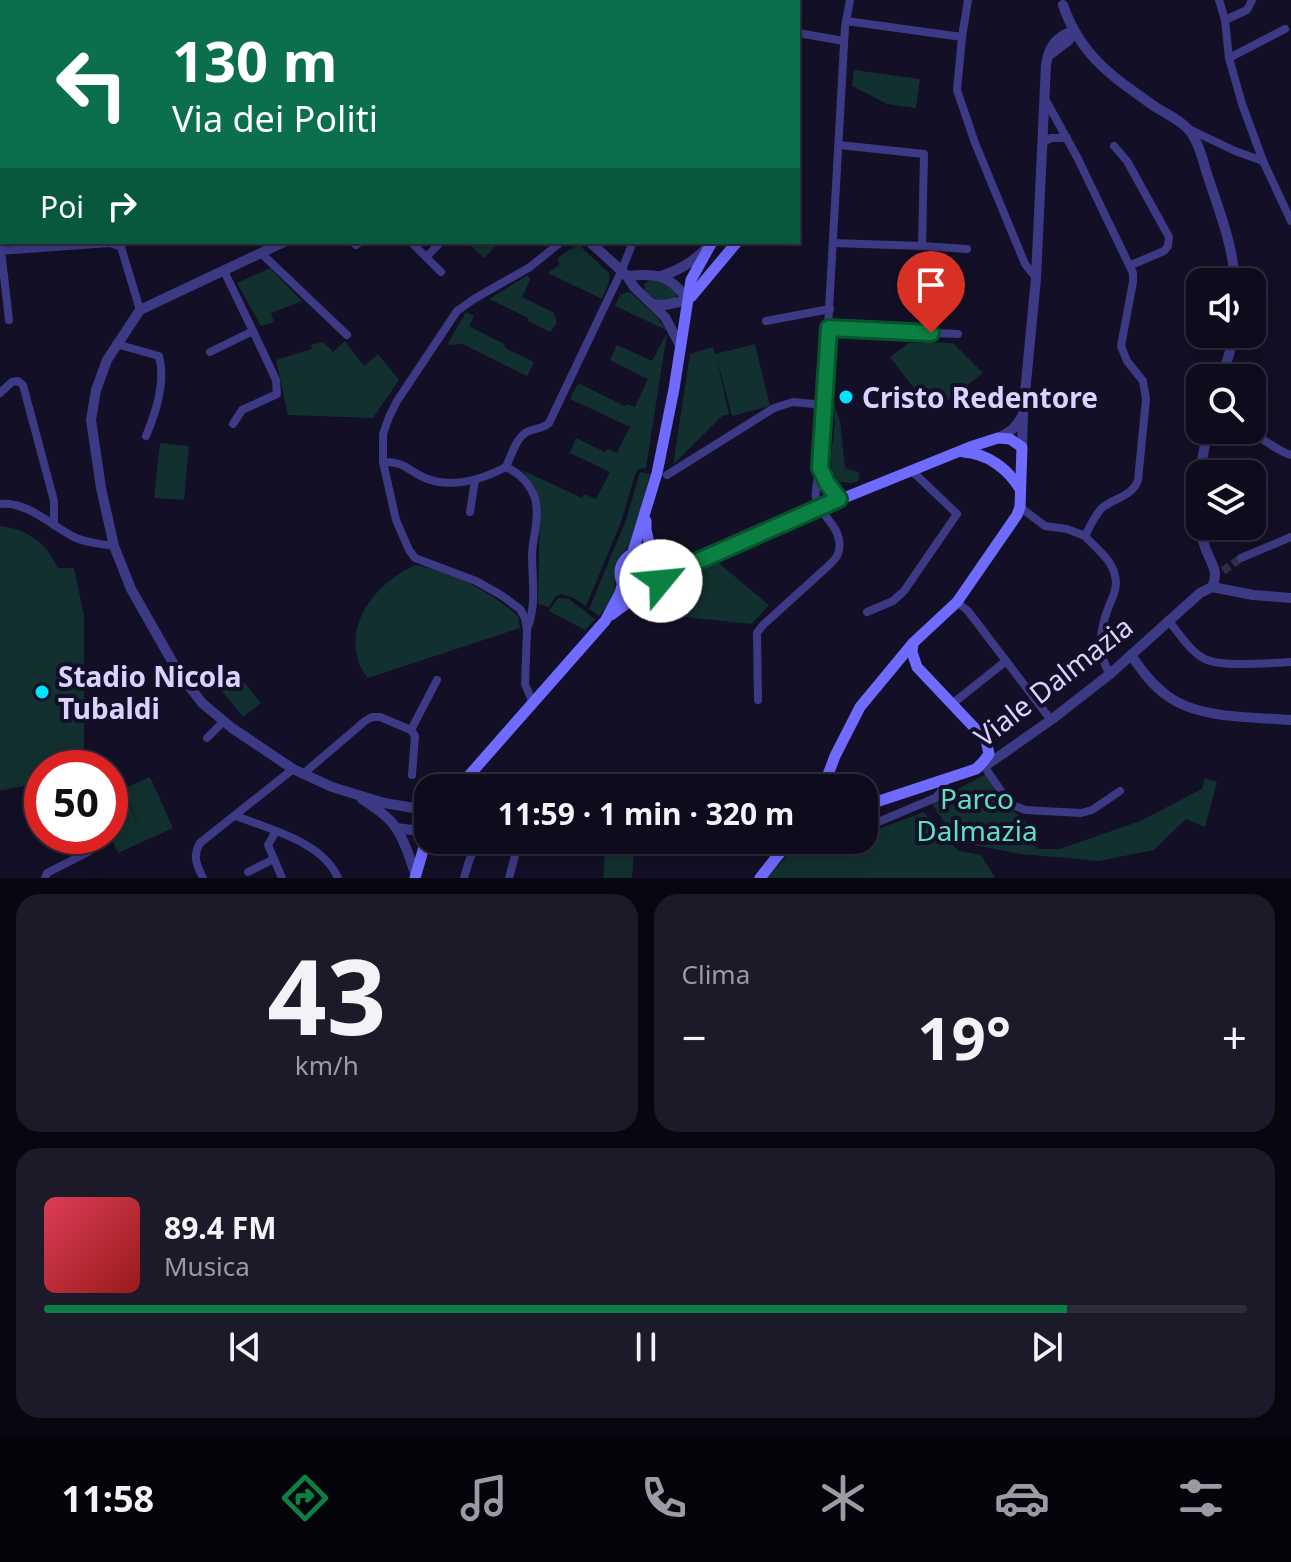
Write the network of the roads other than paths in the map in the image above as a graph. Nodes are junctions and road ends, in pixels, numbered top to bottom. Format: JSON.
{"nodes":[{"id":1,"x":850,"y":0,"type":"edge"},
{"id":2,"x":968,"y":0,"type":"edge"},
{"id":3,"x":1219,"y":0,"type":"edge"},
{"id":4,"x":1252,"y":0,"type":"edge"},
{"id":5,"x":1063,"y":3,"type":"edge"},
{"id":6,"x":1225,"y":20,"type":"junction"},
{"id":7,"x":846,"y":21,"type":"junction"},
{"id":8,"x":1289,"y":27,"type":"edge"},
{"id":9,"x":1073,"y":31,"type":"junction"},
{"id":10,"x":800,"y":33,"type":"edge"},
{"id":11,"x":962,"y":37,"type":"junction"},
{"id":12,"x":1057,"y":39,"type":"junction"},
{"id":13,"x":844,"y":41,"type":"junction"},
{"id":14,"x":1048,"y":56,"type":"junction"},
{"id":15,"x":1229,"y":58,"type":"junction"},
{"id":16,"x":1049,"y":115,"type":"junction"},
{"id":17,"x":1043,"y":127,"type":"junction"},
{"id":18,"x":1188,"y":129,"type":"junction"},
{"id":19,"x":1067,"y":138,"type":"junction"},
{"id":20,"x":1042,"y":143,"type":"junction"},
{"id":21,"x":839,"y":145,"type":"junction"},
{"id":22,"x":1114,"y":146,"type":"dead end"},
{"id":23,"x":1263,"y":161,"type":"junction"},
{"id":24,"x":1291,"y":221,"type":"edge"},
{"id":25,"x":833,"y":243,"type":"junction"},
{"id":26,"x":85,"y":244,"type":"edge"},
{"id":27,"x":280,"y":244,"type":"edge"},
{"id":28,"x":413,"y":244,"type":"edge"},
{"id":29,"x":439,"y":244,"type":"edge"},
{"id":30,"x":559,"y":244,"type":"edge"},
{"id":31,"x":592,"y":244,"type":"edge"},
{"id":32,"x":632,"y":244,"type":"edge"},
{"id":33,"x":711,"y":244,"type":"edge"},
{"id":34,"x":735,"y":244,"type":"edge"},
{"id":35,"x":123,"y":245,"type":"edge"},
{"id":36,"x":922,"y":246,"type":"junction"},
{"id":37,"x":967,"y":249,"type":"dead end"},
{"id":38,"x":1,"y":250,"type":"edge"},
{"id":39,"x":261,"y":253,"type":"junction"},
{"id":40,"x":426,"y":257,"type":"junction"},
{"id":41,"x":1131,"y":265,"type":"junction"},
{"id":42,"x":1233,"y":268,"type":"edge"},
{"id":43,"x":224,"y":271,"type":"junction"},
{"id":44,"x":441,"y":272,"type":"dead end"},
{"id":45,"x":624,"y":274,"type":"junction"},
{"id":46,"x":661,"y":276,"type":"junction"},
{"id":47,"x":1036,"y":278,"type":"junction"},
{"id":48,"x":688,"y":300,"type":"junction"},
{"id":49,"x":653,"y":304,"type":"junction"},
{"id":50,"x":830,"y":309,"type":"junction"},
{"id":51,"x":140,"y":310,"type":"junction"},
{"id":52,"x":9,"y":320,"type":"dead end"},
{"id":53,"x":766,"y":321,"type":"dead end"},
{"id":54,"x":829,"y":328,"type":"junction"},
{"id":55,"x":253,"y":331,"type":"junction"},
{"id":56,"x":958,"y":334,"type":"dead end"},
{"id":57,"x":347,"y":335,"type":"dead end"},
{"id":58,"x":116,"y":344,"type":"junction"},
{"id":59,"x":681,"y":347,"type":"junction"},
{"id":60,"x":210,"y":352,"type":"dead end"},
{"id":61,"x":0,"y":393,"type":"edge"},
{"id":62,"x":824,"y":405,"type":"junction"},
{"id":63,"x":1023,"y":414,"type":"junction"},
{"id":64,"x":233,"y":424,"type":"dead end"},
{"id":65,"x":146,"y":436,"type":"dead end"},
{"id":66,"x":998,"y":438,"type":"junction"},
{"id":67,"x":1266,"y":440,"type":"edge"},
{"id":68,"x":1205,"y":444,"type":"edge"},
{"id":69,"x":1022,"y":451,"type":"junction"},
{"id":70,"x":959,"y":452,"type":"junction"},
{"id":71,"x":1291,"y":455,"type":"edge"},
{"id":72,"x":383,"y":462,"type":"junction"},
{"id":73,"x":999,"y":466,"type":"junction"},
{"id":74,"x":506,"y":467,"type":"junction"},
{"id":75,"x":820,"y":468,"type":"junction"},
{"id":76,"x":911,"y":470,"type":"junction"},
{"id":77,"x":667,"y":475,"type":"dead end"},
{"id":78,"x":475,"y":480,"type":"junction"},
{"id":79,"x":1020,"y":490,"type":"junction"},
{"id":80,"x":839,"y":499,"type":"junction"},
{"id":81,"x":0,"y":504,"type":"edge"},
{"id":82,"x":1020,"y":507,"type":"junction"},
{"id":83,"x":818,"y":508,"type":"junction"},
{"id":84,"x":470,"y":512,"type":"dead end"},
{"id":85,"x":646,"y":512,"type":"junction"},
{"id":86,"x":54,"y":525,"type":"junction"},
{"id":87,"x":1085,"y":536,"type":"junction"},
{"id":88,"x":1291,"y":537,"type":"edge"},
{"id":89,"x":114,"y":546,"type":"junction"},
{"id":90,"x":632,"y":555,"type":"junction"},
{"id":91,"x":654,"y":556,"type":"junction"},
{"id":92,"x":1241,"y":558,"type":"tunnel mouth"},
{"id":93,"x":696,"y":562,"type":"junction"},
{"id":94,"x":661,"y":581,"type":"junction"},
{"id":95,"x":623,"y":582,"type":"junction"},
{"id":96,"x":1212,"y":587,"type":"junction"},
{"id":97,"x":641,"y":594,"type":"junction"},
{"id":98,"x":1291,"y":598,"type":"edge"},
{"id":99,"x":957,"y":602,"type":"junction"},
{"id":100,"x":867,"y":612,"type":"dead end"},
{"id":101,"x":1168,"y":620,"type":"junction"},
{"id":102,"x":605,"y":621,"type":"junction"},
{"id":103,"x":527,"y":630,"type":"junction"},
{"id":104,"x":913,"y":643,"type":"junction"},
{"id":105,"x":1131,"y":655,"type":"junction"},
{"id":106,"x":1006,"y":661,"type":"junction"},
{"id":107,"x":1291,"y":662,"type":"edge"},
{"id":108,"x":889,"y":673,"type":"junction"},
{"id":109,"x":1110,"y":674,"type":"junction"},
{"id":110,"x":924,"y":675,"type":"junction"},
{"id":111,"x":437,"y":680,"type":"dead end"},
{"id":112,"x":758,"y":700,"type":"dead end"},
{"id":113,"x":533,"y":703,"type":"junction"},
{"id":114,"x":952,"y":704,"type":"junction"},
{"id":115,"x":1051,"y":720,"type":"junction"},
{"id":116,"x":1291,"y":720,"type":"edge"},
{"id":117,"x":224,"y":721,"type":"junction"},
{"id":118,"x":411,"y":730,"type":"junction"},
{"id":119,"x":207,"y":738,"type":"dead end"},
{"id":120,"x":986,"y":740,"type":"junction"},
{"id":121,"x":1017,"y":744,"type":"junction"},
{"id":122,"x":980,"y":768,"type":"junction"},
{"id":123,"x":298,"y":772,"type":"junction"},
{"id":124,"x":470,"y":774,"type":"edge"},
{"id":125,"x":828,"y":774,"type":"edge"},
{"id":126,"x":412,"y":775,"type":"dead end"},
{"id":127,"x":947,"y":779,"type":"junction"},
{"id":128,"x":1120,"y":791,"type":"dead end"},
{"id":129,"x":357,"y":795,"type":"junction"},
{"id":130,"x":878,"y":801,"type":"edge"},
{"id":131,"x":414,"y":808,"type":"edge"},
{"id":132,"x":236,"y":816,"type":"junction"},
{"id":133,"x":878,"y":822,"type":"edge"},
{"id":134,"x":396,"y":828,"type":"junction"},
{"id":135,"x":414,"y":830,"type":"edge"},
{"id":136,"x":276,"y":831,"type":"junction"},
{"id":137,"x":84,"y":854,"type":"edge"},
{"id":138,"x":422,"y":854,"type":"edge"},
{"id":139,"x":472,"y":854,"type":"edge"},
{"id":140,"x":515,"y":854,"type":"edge"},
{"id":141,"x":779,"y":854,"type":"edge"},
{"id":142,"x":274,"y":859,"type":"junction"},
{"id":143,"x":248,"y":872,"type":"dead end"},
{"id":144,"x":416,"y":877,"type":"edge"},
{"id":145,"x":45,"y":878,"type":"edge"},
{"id":146,"x":203,"y":878,"type":"edge"},
{"id":147,"x":282,"y":878,"type":"edge"},
{"id":148,"x":338,"y":878,"type":"edge"},
{"id":149,"x":464,"y":878,"type":"edge"},
{"id":150,"x":509,"y":878,"type":"edge"},
{"id":151,"x":760,"y":878,"type":"edge"}],
"edges":[{"from":1,"to":7,"type":"street"},
{"from":2,"to":11,"type":"street"},
{"from":3,"to":6,"type":"street"},
{"from":4,"to":6,"type":"street"},
{"from":5,"to":9,"type":"street"},
{"from":5,"to":12,"type":"street"},
{"from":6,"to":15,"type":"street"},
{"from":7,"to":11,"type":"street"},
{"from":7,"to":13,"type":"street"},
{"from":8,"to":15,"type":"street"},
{"from":9,"to":12,"type":"street"},
{"from":9,"to":14,"type":"street"},
{"from":9,"to":18,"type":"street"},
{"from":10,"to":13,"type":"street"},
{"from":11,"to":47,"type":"street"},
{"from":12,"to":14,"type":"street"},
{"from":13,"to":21,"type":"street"},
{"from":14,"to":16,"type":"street"},
{"from":15,"to":23,"type":"street"},
{"from":16,"to":17,"type":"street"},
{"from":16,"to":19,"type":"street"},
{"from":17,"to":19,"type":"street"},
{"from":17,"to":20,"type":"street"},
{"from":18,"to":23,"type":"street"},
{"from":18,"to":42,"type":"street"},
{"from":19,"to":20,"type":"street"},
{"from":19,"to":41,"type":"street"},
{"from":20,"to":47,"type":"street"},
{"from":21,"to":25,"type":"street"},
{"from":21,"to":36,"type":"street"},
{"from":22,"to":41,"type":"street"},
{"from":23,"to":24,"type":"street"},
{"from":25,"to":36,"type":"street"},
{"from":25,"to":50,"type":"street"},
{"from":26,"to":38,"type":"street"},
{"from":27,"to":39,"type":"street"},
{"from":28,"to":40,"type":"street"},
{"from":29,"to":40,"type":"street"},
{"from":30,"to":72,"type":"street"},
{"from":31,"to":45,"type":"street"},
{"from":32,"to":45,"type":"street"},
{"from":33,"to":46,"type":"street"},
{"from":33,"to":48,"type":"main road"},
{"from":34,"to":48,"type":"main road"},
{"from":35,"to":51,"type":"street"},
{"from":36,"to":37,"type":"street"},
{"from":38,"to":52,"type":"street"},
{"from":39,"to":43,"type":"street"},
{"from":39,"to":57,"type":"street"},
{"from":40,"to":44,"type":"street"},
{"from":41,"to":87,"type":"street"},
{"from":43,"to":51,"type":"street"},
{"from":43,"to":55,"type":"street"},
{"from":45,"to":46,"type":"street"},
{"from":45,"to":49,"type":"street"},
{"from":45,"to":74,"type":"street"},
{"from":46,"to":48,"type":"street"},
{"from":47,"to":63,"type":"street"},
{"from":48,"to":49,"type":"street"},
{"from":48,"to":59,"type":"main road"},
{"from":49,"to":59,"type":"street"},
{"from":50,"to":53,"type":"street"},
{"from":50,"to":54,"type":"street"},
{"from":51,"to":58,"type":"street"},
{"from":54,"to":56,"type":"street"},
{"from":54,"to":62,"type":"street"},
{"from":55,"to":60,"type":"street"},
{"from":55,"to":64,"type":"street"},
{"from":58,"to":65,"type":"street"},
{"from":58,"to":89,"type":"street"},
{"from":59,"to":85,"type":"main road"},
{"from":61,"to":86,"type":"street"},
{"from":62,"to":75,"type":"street"},
{"from":62,"to":77,"type":"street"},
{"from":63,"to":66,"type":"street"},
{"from":63,"to":69,"type":"street"},
{"from":66,"to":69,"type":"main road"},
{"from":66,"to":70,"type":"main road"},
{"from":67,"to":71,"type":"street"},
{"from":68,"to":96,"type":"street"},
{"from":69,"to":73,"type":"main road"},
{"from":69,"to":79,"type":"main road"},
{"from":70,"to":73,"type":"main road"},
{"from":70,"to":76,"type":"main road"},
{"from":72,"to":78,"type":"street"},
{"from":72,"to":103,"type":"street"},
{"from":73,"to":79,"type":"main road"},
{"from":74,"to":78,"type":"street"},
{"from":74,"to":103,"type":"street"},
{"from":75,"to":80,"type":"street"},
{"from":75,"to":83,"type":"street"},
{"from":76,"to":80,"type":"main road"},
{"from":76,"to":100,"type":"street"},
{"from":78,"to":84,"type":"street"},
{"from":79,"to":82,"type":"main road"},
{"from":80,"to":83,"type":"main road"},
{"from":81,"to":86,"type":"street"},
{"from":82,"to":87,"type":"street"},
{"from":82,"to":99,"type":"main road"},
{"from":83,"to":93,"type":"main road"},
{"from":83,"to":112,"type":"street"},
{"from":85,"to":90,"type":"main road"},
{"from":85,"to":91,"type":"main road"},
{"from":86,"to":89,"type":"street"},
{"from":87,"to":109,"type":"street"},
{"from":88,"to":92,"type":"street"},
{"from":89,"to":117,"type":"street"},
{"from":90,"to":91,"type":"main road"},
{"from":90,"to":95,"type":"main road"},
{"from":91,"to":93,"type":"main road"},
{"from":91,"to":94,"type":"main road"},
{"from":93,"to":94,"type":"main road"},
{"from":94,"to":97,"type":"main road"},
{"from":95,"to":97,"type":"main road"},
{"from":95,"to":102,"type":"main road"},
{"from":96,"to":98,"type":"street"},
{"from":96,"to":101,"type":"street","name":"Viale Dalmazia"},
{"from":97,"to":102,"type":"main road"},
{"from":99,"to":104,"type":"main road"},
{"from":99,"to":106,"type":"street"},
{"from":101,"to":105,"type":"street","name":"Viale Dalmazia"},
{"from":101,"to":107,"type":"street"},
{"from":102,"to":113,"type":"main road"},
{"from":103,"to":113,"type":"street"},
{"from":104,"to":108,"type":"main road"},
{"from":104,"to":110,"type":"main road"},
{"from":105,"to":109,"type":"street","name":"Viale Dalmazia"},
{"from":105,"to":116,"type":"street"},
{"from":106,"to":114,"type":"street"},
{"from":106,"to":115,"type":"street"},
{"from":108,"to":110,"type":"main road"},
{"from":108,"to":125,"type":"main road"},
{"from":109,"to":115,"type":"street","name":"Viale Dalmazia"},
{"from":110,"to":114,"type":"main road"},
{"from":111,"to":118,"type":"street"},
{"from":113,"to":124,"type":"main road"},
{"from":114,"to":120,"type":"main road"},
{"from":115,"to":121,"type":"street","name":"Viale Dalmazia"},
{"from":117,"to":119,"type":"street"},
{"from":117,"to":123,"type":"street"},
{"from":118,"to":123,"type":"street"},
{"from":118,"to":126,"type":"street"},
{"from":120,"to":121,"type":"street"},
{"from":120,"to":122,"type":"main road"},
{"from":121,"to":122,"type":"street","name":"Viale Dalmazia"},
{"from":122,"to":127,"type":"main road","name":"Viale Dalmazia"},
{"from":122,"to":128,"type":"street"},
{"from":123,"to":129,"type":"street"},
{"from":123,"to":132,"type":"street"},
{"from":127,"to":130,"type":"main road","name":"Viale Dalmazia"},
{"from":127,"to":133,"type":"street"},
{"from":129,"to":131,"type":"street"},
{"from":129,"to":134,"type":"street"},
{"from":132,"to":136,"type":"street"},
{"from":132,"to":146,"type":"street"},
{"from":134,"to":135,"type":"street"},
{"from":134,"to":144,"type":"street"},
{"from":136,"to":142,"type":"street"},
{"from":136,"to":148,"type":"street"},
{"from":137,"to":145,"type":"street"},
{"from":138,"to":144,"type":"main road"},
{"from":139,"to":149,"type":"street"},
{"from":140,"to":150,"type":"street"},
{"from":141,"to":151,"type":"main road"},
{"from":142,"to":143,"type":"street"},
{"from":142,"to":147,"type":"street"}]}
